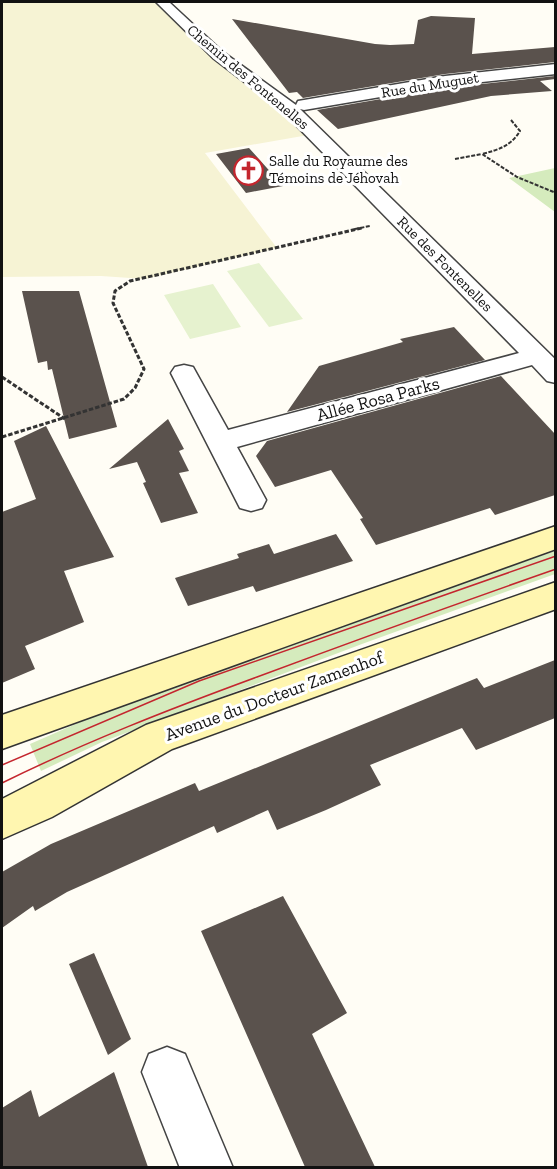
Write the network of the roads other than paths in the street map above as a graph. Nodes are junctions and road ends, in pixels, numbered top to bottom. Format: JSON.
{"nodes":[{"id":1,"x":162,"y":2,"type":"edge"},
{"id":2,"x":555,"y":69,"type":"edge"},
{"id":3,"x":304,"y":105,"type":"dead end"},
{"id":4,"x":334,"y":153,"type":"joint"},
{"id":5,"x":536,"y":356,"type":"junction"},
{"id":6,"x":184,"y":373,"type":"dead end"},
{"id":7,"x":555,"y":375,"type":"edge"},
{"id":8,"x":220,"y":442,"type":"junction"},
{"id":9,"x":251,"y":500,"type":"dead end"},
{"id":10,"x":555,"y":537,"type":"edge"},
{"id":11,"x":555,"y":595,"type":"edge"},
{"id":12,"x":2,"y":732,"type":"edge"},
{"id":13,"x":2,"y":819,"type":"edge"},
{"id":14,"x":167,"y":1072,"type":"dead end"},
{"id":15,"x":207,"y":1167,"type":"edge"}],
"edges":[{"from":1,"to":4,"type":"street","name":"Chemin des Fontenelles"},
{"from":2,"to":3,"type":"street","name":"Rue du Muguet"},
{"from":4,"to":5,"type":"street","name":"Rue des Fontenelles"},
{"from":5,"to":7,"type":"street","name":"Rue des Fontenelles"},
{"from":5,"to":8,"type":"street","name":"Allée Rosa Parks"},
{"from":6,"to":8,"type":"street"},
{"from":8,"to":9,"type":"street"},
{"from":10,"to":12,"type":"street"},
{"from":11,"to":13,"type":"street","name":"Avenue du Docteur Zamenhof"},
{"from":14,"to":15,"type":"street"}]}
